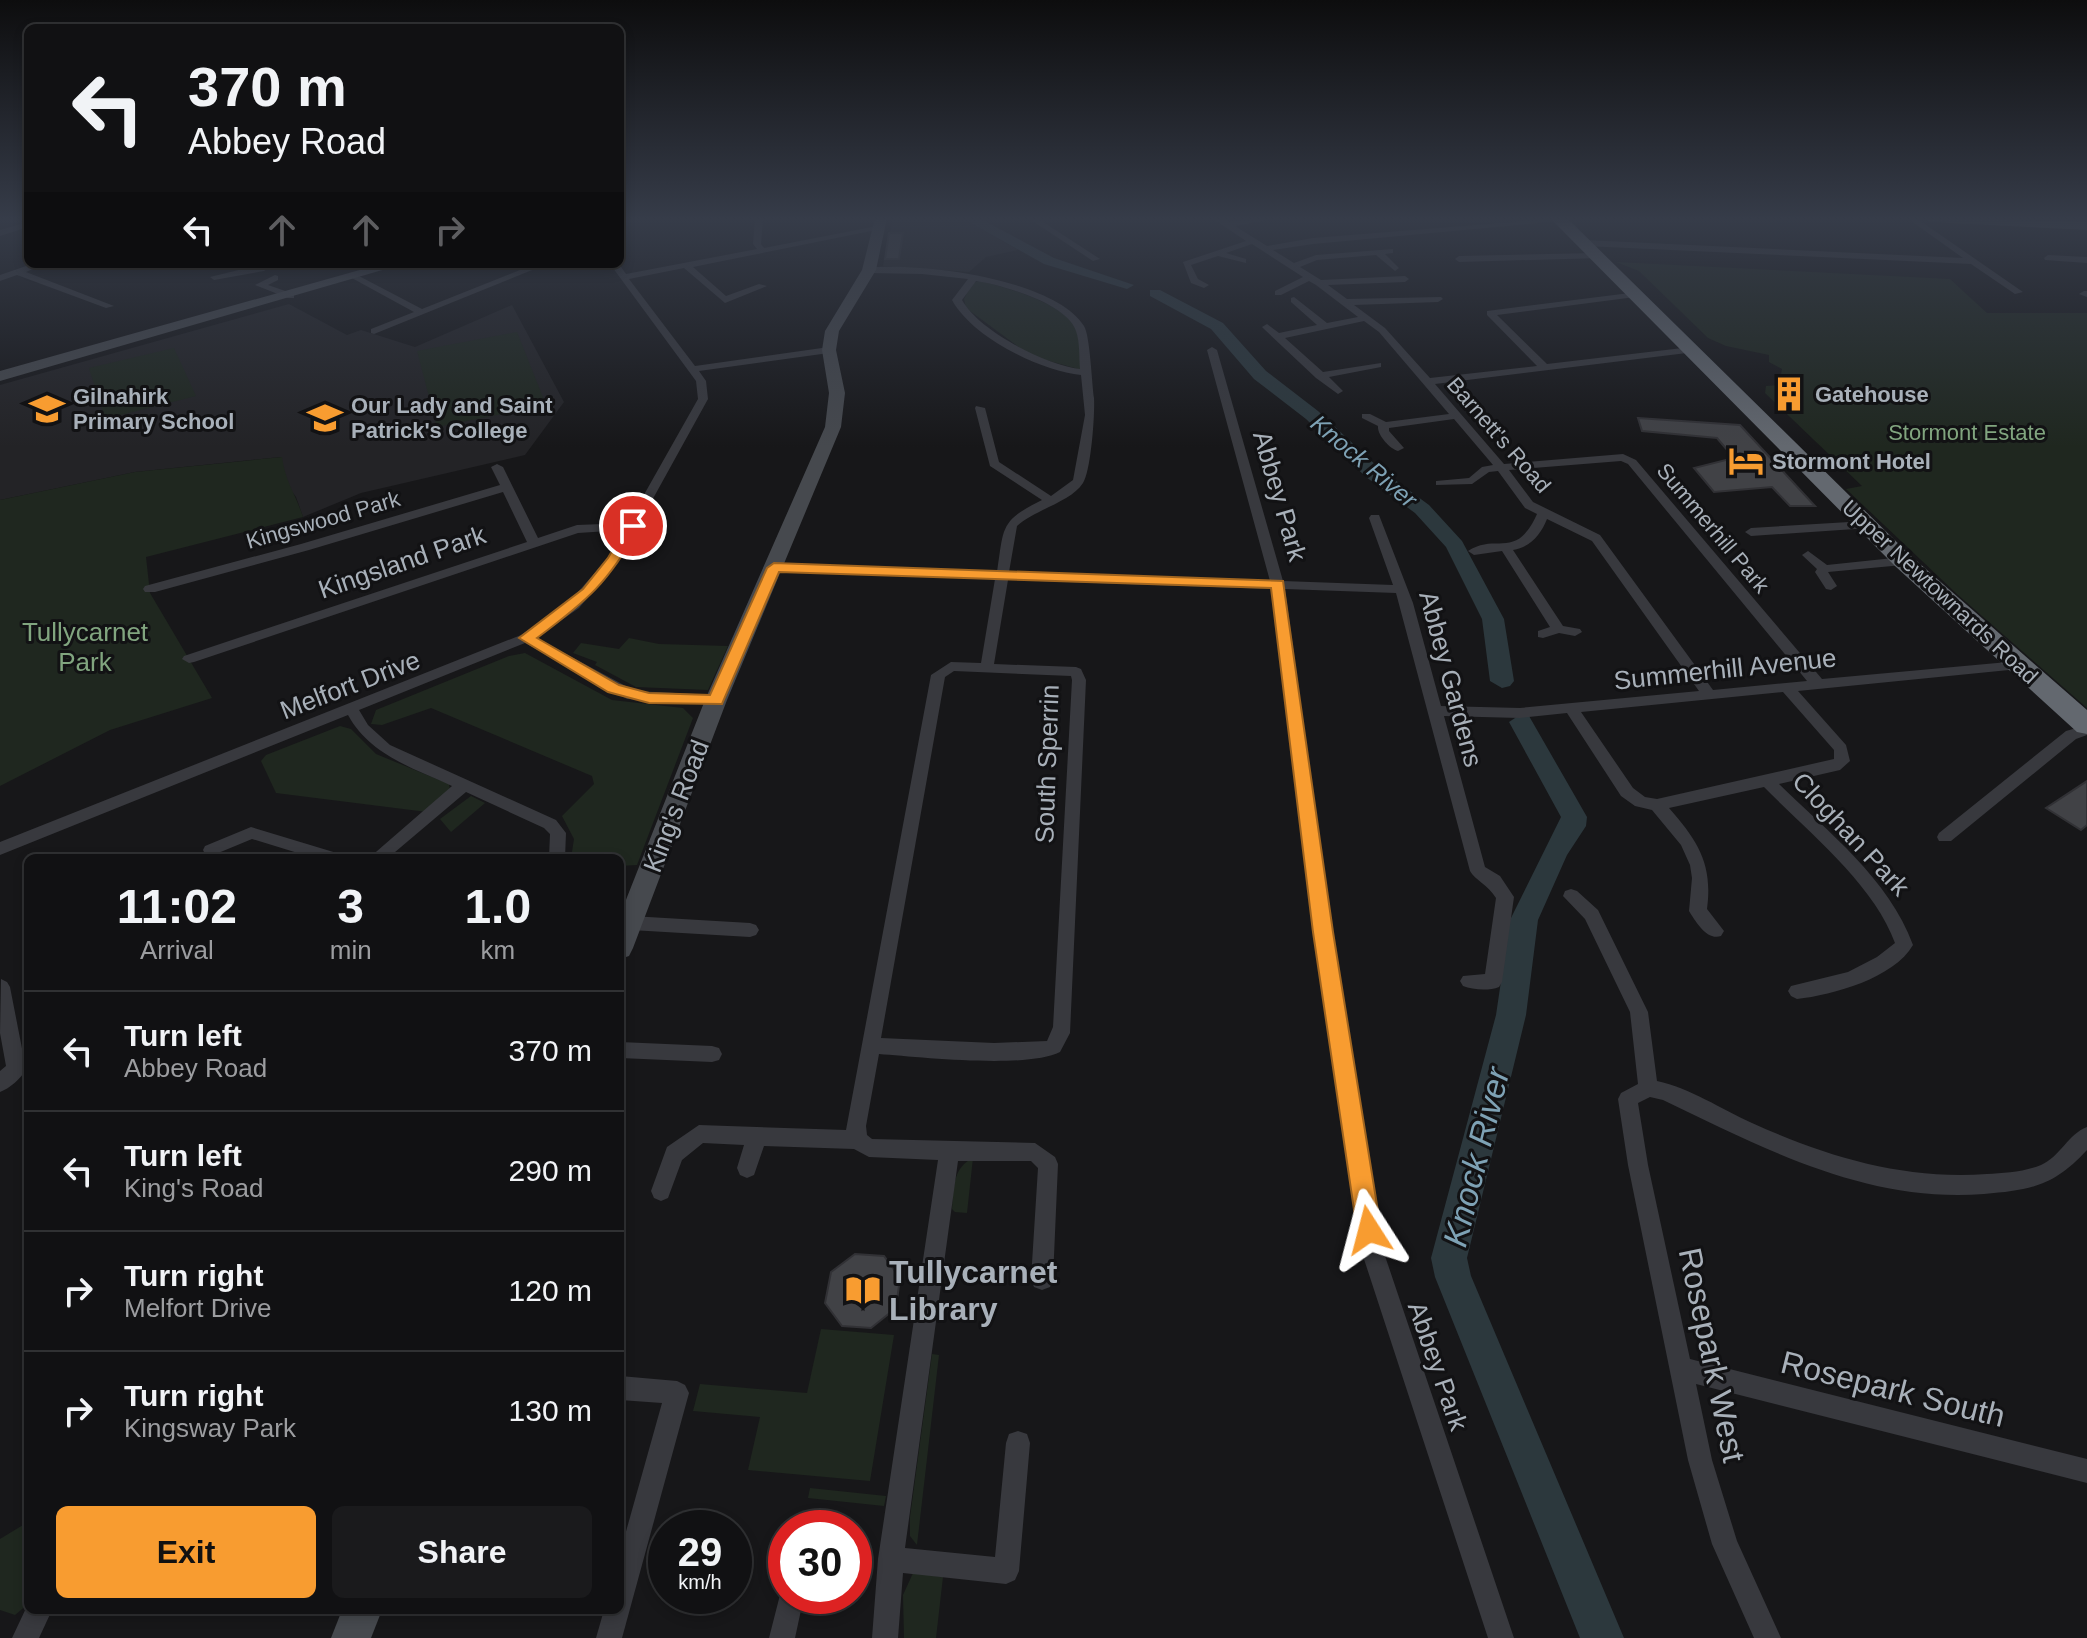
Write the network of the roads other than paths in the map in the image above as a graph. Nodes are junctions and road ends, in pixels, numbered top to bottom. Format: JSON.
{"nodes":[{"id":1,"x":78,"y":294,"type":"edge"},
{"id":2,"x":287,"y":294,"type":"edge"},
{"id":3,"x":296,"y":294,"type":"edge"},
{"id":4,"x":387,"y":294,"type":"edge"},
{"id":5,"x":466,"y":294,"type":"edge"},
{"id":6,"x":637,"y":294,"type":"edge"},
{"id":7,"x":719,"y":294,"type":"edge"},
{"id":8,"x":740,"y":294,"type":"edge"},
{"id":9,"x":852,"y":294,"type":"edge"},
{"id":10,"x":958,"y":294,"type":"edge"},
{"id":11,"x":1029,"y":294,"type":"edge"},
{"id":12,"x":1334,"y":294,"type":"edge"},
{"id":13,"x":1632,"y":294,"type":"edge"},
{"id":14,"x":1635,"y":294,"type":"edge"},
{"id":15,"x":291,"y":296,"type":"junction"},
{"id":16,"x":1438,"y":299,"type":"dead end"},
{"id":17,"x":1345,"y":302,"type":"junction"},
{"id":18,"x":1293,"y":303,"type":"dead end"},
{"id":19,"x":109,"y":306,"type":"dead end"},
{"id":20,"x":421,"y":312,"type":"junction"},
{"id":21,"x":1367,"y":318,"type":"junction"},
{"id":22,"x":1324,"y":326,"type":"junction"},
{"id":23,"x":1267,"y":327,"type":"dead end"},
{"id":24,"x":374,"y":331,"type":"dead end"},
{"id":25,"x":1278,"y":336,"type":"junction"},
{"id":26,"x":829,"y":350,"type":"junction"},
{"id":27,"x":1212,"y":350,"type":"dead end"},
{"id":28,"x":1691,"y":350,"type":"junction"},
{"id":29,"x":1368,"y":364,"type":"dead end"},
{"id":30,"x":1544,"y":367,"type":"junction"},
{"id":31,"x":693,"y":369,"type":"junction"},
{"id":32,"x":1086,"y":373,"type":"junction"},
{"id":33,"x":0,"y":376,"type":"edge"},
{"id":34,"x":1320,"y":376,"type":"junction"},
{"id":35,"x":1426,"y":382,"type":"junction"},
{"id":36,"x":1338,"y":391,"type":"dead end"},
{"id":37,"x":980,"y":408,"type":"dead end"},
{"id":38,"x":1366,"y":416,"type":"dead end"},
{"id":39,"x":1456,"y":416,"type":"junction"},
{"id":40,"x":1384,"y":425,"type":"junction"},
{"id":41,"x":1398,"y":448,"type":"dead end"},
{"id":42,"x":497,"y":467,"type":"dead end"},
{"id":43,"x":1501,"y":467,"type":"junction"},
{"id":44,"x":1440,"y":483,"type":"dead end"},
{"id":45,"x":506,"y":487,"type":"junction"},
{"id":46,"x":1048,"y":499,"type":"junction"},
{"id":47,"x":1543,"y":514,"type":"junction"},
{"id":48,"x":1375,"y":518,"type":"dead end"},
{"id":49,"x":1866,"y":525,"type":"junction"},
{"id":50,"x":633,"y":526,"type":"junction"},
{"id":51,"x":1751,"y":532,"type":"dead end"},
{"id":52,"x":534,"y":543,"type":"junction"},
{"id":53,"x":1507,"y":550,"type":"junction"},
{"id":54,"x":1474,"y":551,"type":"dead end"},
{"id":55,"x":1808,"y":555,"type":"dead end"},
{"id":56,"x":1903,"y":561,"type":"junction"},
{"id":57,"x":774,"y":568,"type":"junction"},
{"id":58,"x":1824,"y":569,"type":"junction"},
{"id":59,"x":1000,"y":575,"type":"junction"},
{"id":60,"x":1277,"y":584,"type":"junction"},
{"id":61,"x":1831,"y":586,"type":"dead end"},
{"id":62,"x":150,"y":589,"type":"dead end"},
{"id":63,"x":1401,"y":589,"type":"junction"},
{"id":64,"x":1558,"y":629,"type":"junction"},
{"id":65,"x":1575,"y":632,"type":"dead end"},
{"id":66,"x":1543,"y":634,"type":"dead end"},
{"id":67,"x":526,"y":638,"type":"junction"},
{"id":68,"x":189,"y":659,"type":"dead end"},
{"id":69,"x":2019,"y":665,"type":"junction"},
{"id":70,"x":987,"y":666,"type":"junction"},
{"id":71,"x":1818,"y":684,"type":"junction"},
{"id":72,"x":1787,"y":688,"type":"junction"},
{"id":73,"x":1710,"y":696,"type":"junction"},
{"id":74,"x":716,"y":700,"type":"junction"},
{"id":75,"x":1572,"y":709,"type":"junction"},
{"id":76,"x":352,"y":710,"type":"junction"},
{"id":77,"x":1435,"y":711,"type":"junction"},
{"id":78,"x":2087,"y":728,"type":"edge"},
{"id":79,"x":1767,"y":781,"type":"junction"},
{"id":80,"x":464,"y":785,"type":"junction"},
{"id":81,"x":1657,"y":805,"type":"junction"},
{"id":82,"x":1945,"y":837,"type":"dead end"},
{"id":83,"x":0,"y":849,"type":"edge"},
{"id":84,"x":211,"y":850,"type":"dead end"},
{"id":85,"x":321,"y":854,"type":"edge"},
{"id":86,"x":382,"y":854,"type":"edge"},
{"id":87,"x":557,"y":854,"type":"edge"},
{"id":88,"x":1571,"y":896,"type":"dead end"},
{"id":89,"x":631,"y":923,"type":"junction"},
{"id":90,"x":750,"y":930,"type":"dead end"},
{"id":91,"x":1715,"y":931,"type":"dead end"},
{"id":92,"x":624,"y":939,"type":"edge"},
{"id":93,"x":1469,"y":981,"type":"dead end"},
{"id":94,"x":1,"y":987,"type":"edge"},
{"id":95,"x":1797,"y":991,"type":"dead end"},
{"id":96,"x":871,"y":1045,"type":"junction"},
{"id":97,"x":624,"y":1050,"type":"edge"},
{"id":98,"x":712,"y":1054,"type":"dead end"},
{"id":99,"x":0,"y":1083,"type":"edge"},
{"id":100,"x":1648,"y":1088,"type":"junction"},
{"id":101,"x":757,"y":1136,"type":"junction"},
{"id":102,"x":2087,"y":1136,"type":"edge"},
{"id":103,"x":857,"y":1140,"type":"junction"},
{"id":104,"x":949,"y":1151,"type":"junction"},
{"id":105,"x":747,"y":1168,"type":"dead end"},
{"id":106,"x":661,"y":1191,"type":"dead end"},
{"id":107,"x":1042,"y":1279,"type":"dead end"},
{"id":108,"x":1683,"y":1369,"type":"junction"},
{"id":109,"x":624,"y":1388,"type":"edge"},
{"id":110,"x":1018,"y":1443,"type":"dead end"},
{"id":111,"x":2087,"y":1471,"type":"edge"},
{"id":112,"x":891,"y":1559,"type":"junction"},
{"id":113,"x":624,"y":1585,"type":"edge"},
{"id":114,"x":37,"y":1614,"type":"edge"},
{"id":115,"x":360,"y":1614,"type":"edge"},
{"id":116,"x":616,"y":1614,"type":"edge"},
{"id":117,"x":787,"y":1614,"type":"edge"},
{"id":118,"x":25,"y":1638,"type":"edge"},
{"id":119,"x":351,"y":1638,"type":"edge"},
{"id":120,"x":609,"y":1638,"type":"edge"},
{"id":121,"x":782,"y":1638,"type":"edge"},
{"id":122,"x":885,"y":1638,"type":"edge"},
{"id":123,"x":1501,"y":1638,"type":"edge"},
{"id":124,"x":1768,"y":1638,"type":"edge"}],
"edges":[{"from":1,"to":19,"type":"street"},
{"from":2,"to":15,"type":"street"},
{"from":3,"to":15,"type":"street"},
{"from":4,"to":20,"type":"street"},
{"from":5,"to":20,"type":"street"},
{"from":6,"to":31,"type":"street"},
{"from":7,"to":8,"type":"street"},
{"from":9,"to":26,"type":"street","name":"King's Road"},
{"from":10,"to":32,"type":"street"},
{"from":11,"to":32,"type":"street"},
{"from":12,"to":17,"type":"street","name":"Barnett's Road"},
{"from":13,"to":30,"type":"street"},
{"from":14,"to":28,"type":"highway","name":"Upper Newtownards Road"},
{"from":15,"to":33,"type":"street"},
{"from":16,"to":17,"type":"street"},
{"from":17,"to":21,"type":"street","name":"Barnett's Road"},
{"from":18,"to":22,"type":"street"},
{"from":20,"to":24,"type":"street"},
{"from":21,"to":22,"type":"street"},
{"from":21,"to":35,"type":"street","name":"Barnett's Road"},
{"from":22,"to":25,"type":"street"},
{"from":23,"to":25,"type":"street"},
{"from":25,"to":34,"type":"street"},
{"from":26,"to":31,"type":"street"},
{"from":26,"to":57,"type":"street","name":"King's Road"},
{"from":27,"to":60,"type":"street","name":"Abbey Park"},
{"from":28,"to":30,"type":"street"},
{"from":28,"to":49,"type":"highway","name":"Upper Newtownards Road"},
{"from":29,"to":34,"type":"street"},
{"from":30,"to":35,"type":"street"},
{"from":31,"to":50,"type":"street","name":"Melfort Drive"},
{"from":32,"to":46,"type":"street"},
{"from":34,"to":36,"type":"street"},
{"from":35,"to":39,"type":"street","name":"Barnett's Road"},
{"from":37,"to":46,"type":"street"},
{"from":38,"to":40,"type":"street"},
{"from":39,"to":40,"type":"street"},
{"from":39,"to":43,"type":"street","name":"Barnett's Road"},
{"from":40,"to":41,"type":"street"},
{"from":42,"to":45,"type":"street"},
{"from":43,"to":44,"type":"street","name":"Summerhill Park"},
{"from":43,"to":47,"type":"street","name":"Barnett's Road"},
{"from":43,"to":71,"type":"street","name":"Summerhill Park"},
{"from":45,"to":52,"type":"street"},
{"from":45,"to":62,"type":"street","name":"Kingswood Park"},
{"from":46,"to":59,"type":"street"},
{"from":47,"to":53,"type":"street"},
{"from":47,"to":73,"type":"street","name":"Barnett's Road"},
{"from":48,"to":63,"type":"street","name":"Abbey Gardens"},
{"from":49,"to":51,"type":"street"},
{"from":49,"to":56,"type":"highway","name":"Upper Newtownards Road"},
{"from":50,"to":52,"type":"street","name":"Kingsland Park"},
{"from":50,"to":67,"type":"street","name":"Melfort Drive"},
{"from":52,"to":68,"type":"street","name":"Kingsland Park"},
{"from":53,"to":54,"type":"street"},
{"from":53,"to":64,"type":"street"},
{"from":55,"to":58,"type":"street"},
{"from":56,"to":58,"type":"street"},
{"from":56,"to":69,"type":"highway","name":"Upper Newtownards Road"},
{"from":57,"to":59,"type":"street"},
{"from":57,"to":74,"type":"street","name":"King's Road"},
{"from":58,"to":61,"type":"street"},
{"from":59,"to":60,"type":"street"},
{"from":59,"to":70,"type":"street"},
{"from":60,"to":63,"type":"street"},
{"from":60,"to":123,"type":"street","name":"Abbey Park"},
{"from":63,"to":77,"type":"street","name":"Abbey Gardens"},
{"from":64,"to":65,"type":"street"},
{"from":64,"to":66,"type":"street"},
{"from":67,"to":74,"type":"street"},
{"from":67,"to":76,"type":"street","name":"Melfort Drive"},
{"from":69,"to":71,"type":"street","name":"Summerhill Avenue"},
{"from":69,"to":78,"type":"highway","name":"Upper Newtownards Road"},
{"from":70,"to":96,"type":"street","name":"South Sperrin"},
{"from":70,"to":96,"type":"street","name":"South Sperrin"},
{"from":71,"to":72,"type":"street","name":"Summerhill Avenue"},
{"from":72,"to":73,"type":"street","name":"Summerhill Avenue"},
{"from":72,"to":79,"type":"street"},
{"from":73,"to":75,"type":"street","name":"Summerhill Avenue"},
{"from":74,"to":89,"type":"street","name":"King's Road"},
{"from":75,"to":77,"type":"street","name":"Summerhill Avenue"},
{"from":75,"to":81,"type":"street"},
{"from":76,"to":80,"type":"street"},
{"from":76,"to":83,"type":"street","name":"Melfort Drive"},
{"from":77,"to":93,"type":"street","name":"Abbey Gardens"},
{"from":78,"to":82,"type":"street"},
{"from":79,"to":81,"type":"street"},
{"from":79,"to":95,"type":"street","name":"Cloghan Park"},
{"from":80,"to":86,"type":"street"},
{"from":80,"to":87,"type":"street"},
{"from":81,"to":91,"type":"street"},
{"from":84,"to":85,"type":"street"},
{"from":88,"to":100,"type":"street"},
{"from":89,"to":90,"type":"street"},
{"from":89,"to":92,"type":"street","name":"King's Road"},
{"from":94,"to":99,"type":"street"},
{"from":96,"to":103,"type":"street","name":"South Sperrin"},
{"from":97,"to":98,"type":"street"},
{"from":100,"to":102,"type":"street"},
{"from":100,"to":108,"type":"street","name":"Rosepark West"},
{"from":101,"to":103,"type":"street"},
{"from":101,"to":105,"type":"street"},
{"from":101,"to":106,"type":"street"},
{"from":103,"to":104,"type":"street"},
{"from":104,"to":107,"type":"street"},
{"from":104,"to":112,"type":"street"},
{"from":108,"to":111,"type":"street","name":"Rosepark South"},
{"from":108,"to":124,"type":"street","name":"Rosepark West"},
{"from":109,"to":113,"type":"street"},
{"from":110,"to":112,"type":"street"},
{"from":112,"to":122,"type":"street"},
{"from":114,"to":118,"type":"street"},
{"from":115,"to":119,"type":"street"},
{"from":116,"to":120,"type":"street"},
{"from":117,"to":121,"type":"street"}]}
